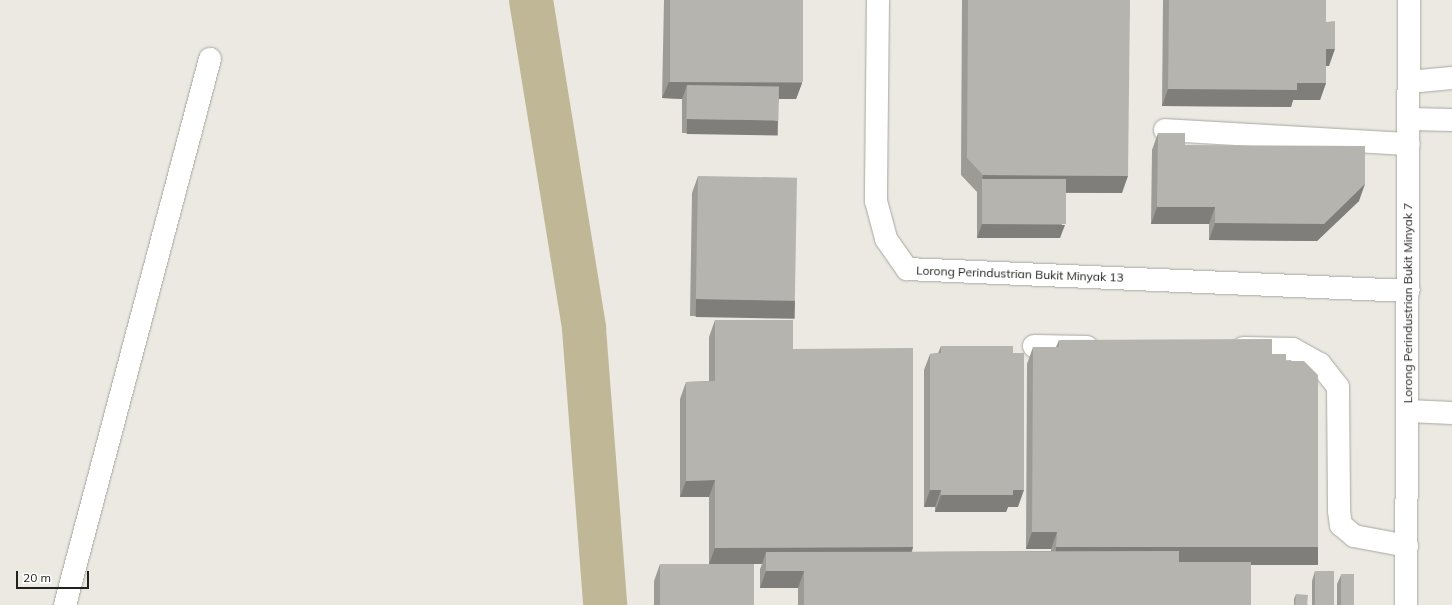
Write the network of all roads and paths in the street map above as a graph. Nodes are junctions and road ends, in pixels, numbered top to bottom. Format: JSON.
{"nodes":[{"id":1,"x":878,"y":0,"type":"edge"},
{"id":2,"x":1409,"y":0,"type":"edge"},
{"id":3,"x":210,"y":59,"type":"dead end"},
{"id":4,"x":1452,"y":78,"type":"edge"},
{"id":5,"x":1409,"y":82,"type":"junction"},
{"id":6,"x":1409,"y":119,"type":"junction"},
{"id":7,"x":1452,"y":120,"type":"edge"},
{"id":8,"x":1165,"y":130,"type":"dead end"},
{"id":9,"x":1409,"y":144,"type":"junction"},
{"id":10,"x":1409,"y":291,"type":"junction"},
{"id":11,"x":1034,"y":346,"type":"edge"},
{"id":12,"x":1105,"y":347,"type":"edge"},
{"id":13,"x":1222,"y":348,"type":"edge"},
{"id":14,"x":1408,"y":411,"type":"junction"},
{"id":15,"x":1452,"y":413,"type":"edge"},
{"id":16,"x":1407,"y":546,"type":"junction"},
{"id":17,"x":65,"y":605,"type":"edge"},
{"id":18,"x":1406,"y":605,"type":"edge"}],
"edges":[{"from":1,"to":10,"type":"street","name":"Lorong Perindustrian Bukit Minyak 13"},
{"from":2,"to":5,"type":"street","name":"Lorong Perindustrian Bukit Minyak 7"},
{"from":3,"to":17,"type":"street"},
{"from":4,"to":5,"type":"street"},
{"from":5,"to":6,"type":"street","name":"Lorong Perindustrian Bukit Minyak 7"},
{"from":6,"to":7,"type":"street"},
{"from":6,"to":9,"type":"street","name":"Lorong Perindustrian Bukit Minyak 7"},
{"from":8,"to":9,"type":"street"},
{"from":9,"to":10,"type":"street","name":"Lorong Perindustrian Bukit Minyak 7"},
{"from":10,"to":14,"type":"street","name":"Lorong Perindustrian Bukit Minyak 7"},
{"from":11,"to":12,"type":"street"},
{"from":13,"to":16,"type":"street"},
{"from":14,"to":15,"type":"street"},
{"from":14,"to":16,"type":"street","name":"Lorong Perindustrian Bukit Minyak 7"},
{"from":16,"to":18,"type":"street","name":"Lorong Perindustrian Bukit Minyak 7"}]}
